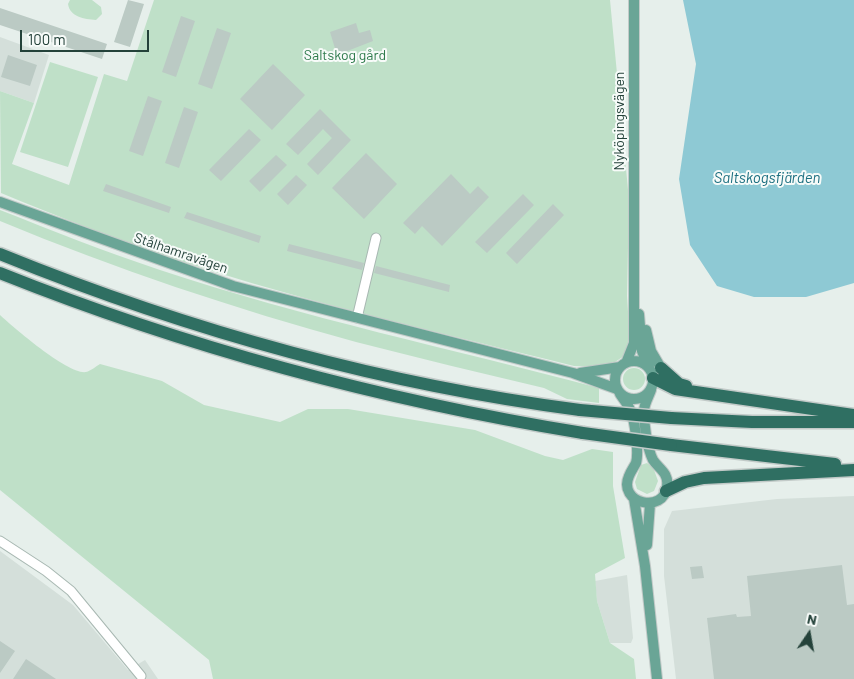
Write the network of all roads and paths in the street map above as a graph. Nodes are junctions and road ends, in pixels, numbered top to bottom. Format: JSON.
{"nodes":[{"id":1,"x":634,"y":0,"type":"edge"},
{"id":2,"x":0,"y":202,"type":"edge"},
{"id":3,"x":376,"y":238,"type":"dead end"},
{"id":4,"x":633,"y":242,"type":"junction"},
{"id":5,"x":0,"y":254,"type":"edge"},
{"id":6,"x":0,"y":273,"type":"edge"},
{"id":7,"x":357,"y":318,"type":"junction"},
{"id":8,"x":623,"y":365,"type":"junction"},
{"id":9,"x":573,"y":373,"type":"junction"},
{"id":10,"x":654,"y":376,"type":"junction"},
{"id":11,"x":618,"y":391,"type":"junction"},
{"id":12,"x":854,"y":415,"type":"edge"},
{"id":13,"x":854,"y":422,"type":"edge"},
{"id":14,"x":854,"y":466,"type":"edge"},
{"id":15,"x":854,"y":470,"type":"edge"},
{"id":16,"x":666,"y":491,"type":"junction"},
{"id":17,"x":634,"y":499,"type":"junction"},
{"id":18,"x":650,"y":504,"type":"junction"},
{"id":19,"x":0,"y":541,"type":"edge"},
{"id":20,"x":645,"y":566,"type":"junction"},
{"id":21,"x":141,"y":676,"type":"dead end"},
{"id":22,"x":657,"y":679,"type":"edge"}],
"edges":[{"from":1,"to":4,"type":"main road","name":"Nyköpingsvägen"},
{"from":2,"to":7,"type":"main road","name":"Stålhamravägen"},
{"from":3,"to":7,"type":"street"},
{"from":4,"to":8,"type":"main road","name":"Nyköpingsvägen"},
{"from":4,"to":10,"type":"main road","name":"Nyköpingsvägen"},
{"from":5,"to":13,"type":"highway","bridge":true},
{"from":6,"to":14,"type":"highway","bridge":true},
{"from":7,"to":9,"type":"main road","name":"Stålhamravägen"},
{"from":8,"to":9,"type":"main road","name":"Stålhamravägen"},
{"from":8,"to":10,"type":"main road"},
{"from":8,"to":11,"type":"main road"},
{"from":9,"to":11,"type":"main road","name":"Stålhamravägen"},
{"from":10,"to":11,"type":"main road"},
{"from":10,"to":12,"type":"highway"},
{"from":10,"to":16,"type":"main road"},
{"from":11,"to":17,"type":"main road"},
{"from":15,"to":16,"type":"highway"},
{"from":16,"to":18,"type":"main road"},
{"from":17,"to":18,"type":"main road"},
{"from":17,"to":20,"type":"main road"},
{"from":18,"to":20,"type":"main road"},
{"from":19,"to":21,"type":"street"},
{"from":20,"to":22,"type":"main road"}]}
